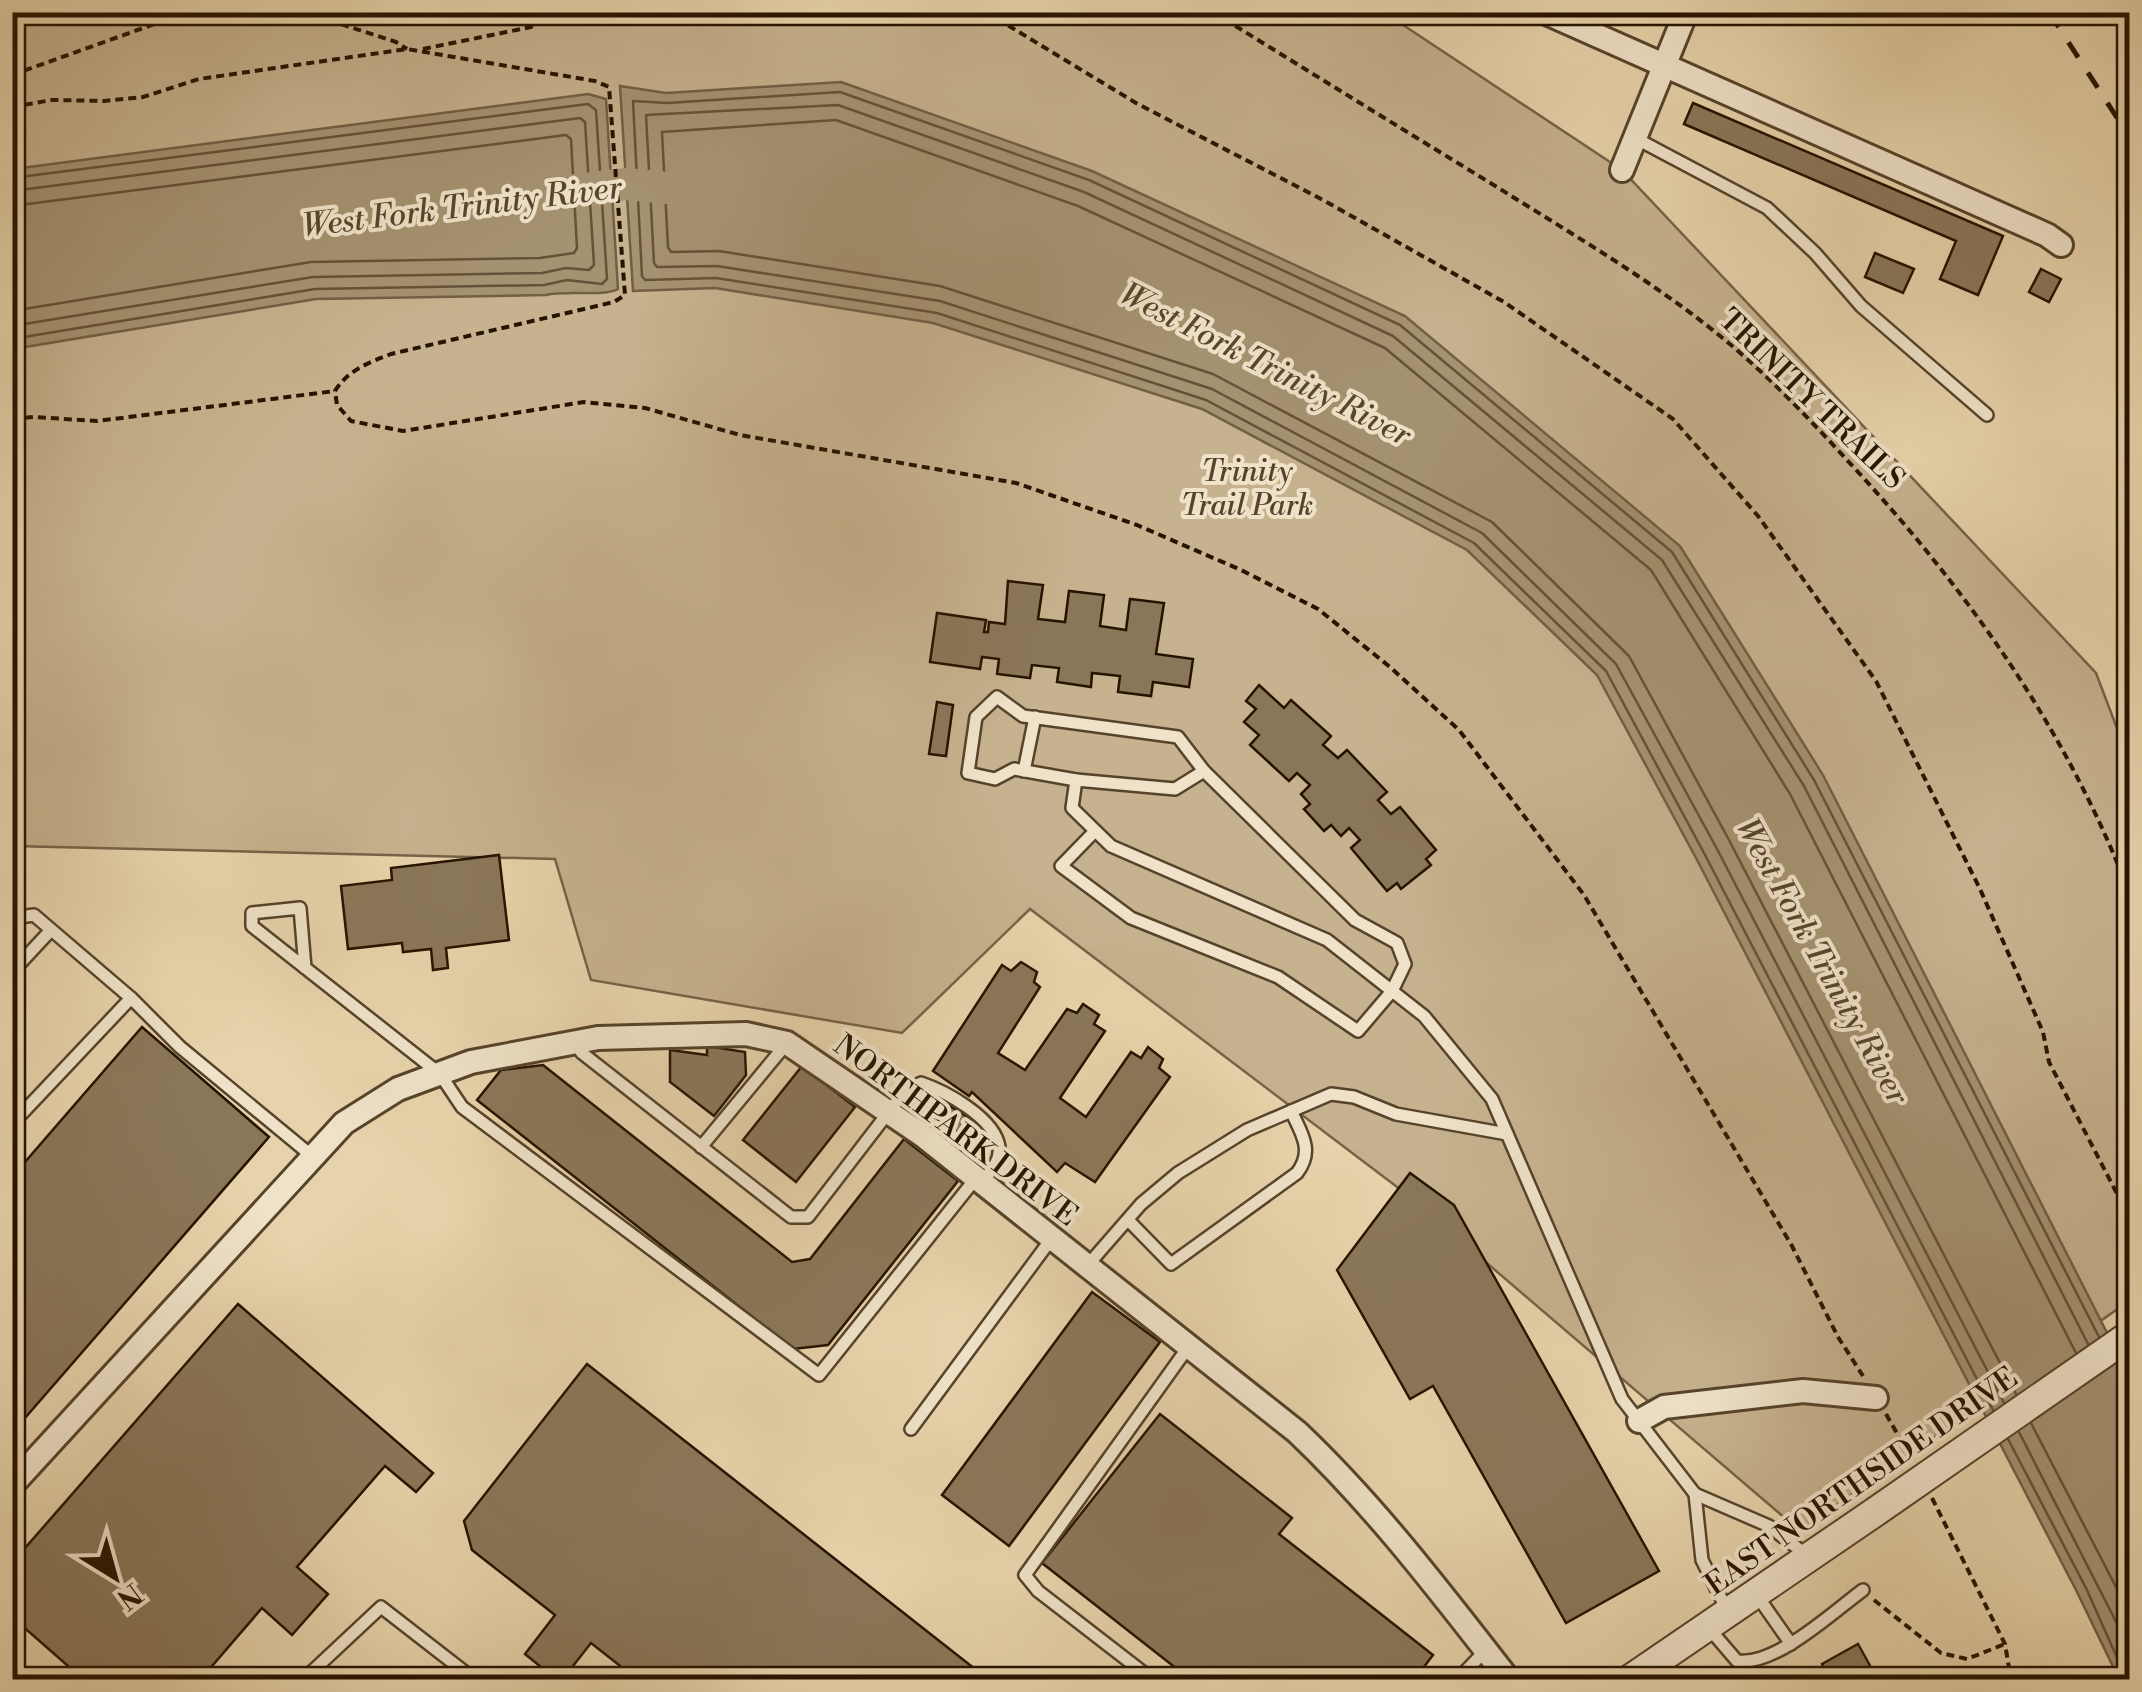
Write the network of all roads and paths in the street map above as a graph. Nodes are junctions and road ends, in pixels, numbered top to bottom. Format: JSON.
{"nodes":[{"id":1,"x":188,"y":12,"type":"edge"},
{"id":2,"x":304,"y":12,"type":"edge"},
{"id":3,"x":563,"y":12,"type":"edge"},
{"id":4,"x":986,"y":12,"type":"edge"},
{"id":5,"x":1213,"y":12,"type":"edge"},
{"id":6,"x":1544,"y":12,"type":"edge"},
{"id":7,"x":1686,"y":12,"type":"edge"},
{"id":8,"x":2118,"y":12,"type":"edge"},
{"id":9,"x":2130,"y":17,"type":"edge"},
{"id":10,"x":407,"y":49,"type":"junction"},
{"id":11,"x":421,"y":50,"type":"junction"},
{"id":12,"x":1664,"y":65,"type":"junction"},
{"id":13,"x":12,"y":75,"type":"edge"},
{"id":14,"x":12,"y":107,"type":"edge"},
{"id":15,"x":1635,"y":138,"type":"junction"},
{"id":16,"x":1622,"y":170,"type":"dead end"},
{"id":17,"x":2060,"y":245,"type":"dead end"},
{"id":18,"x":624,"y":295,"type":"dead end"},
{"id":19,"x":335,"y":391,"type":"dead end"},
{"id":20,"x":1987,"y":414,"type":"dead end"},
{"id":21,"x":12,"y":419,"type":"edge"},
{"id":22,"x":1034,"y":718,"type":"junction"},
{"id":23,"x":1024,"y":771,"type":"junction"},
{"id":24,"x":1204,"y":771,"type":"junction"},
{"id":25,"x":1076,"y":780,"type":"junction"},
{"id":26,"x":1095,"y":830,"type":"junction"},
{"id":27,"x":2130,"y":894,"type":"edge"},
{"id":28,"x":12,"y":918,"type":"edge"},
{"id":29,"x":51,"y":930,"type":"junction"},
{"id":30,"x":305,"y":968,"type":"junction"},
{"id":31,"x":12,"y":972,"type":"edge"},
{"id":32,"x":1392,"y":991,"type":"junction"},
{"id":33,"x":131,"y":998,"type":"junction"},
{"id":34,"x":575,"y":1043,"type":"junction"},
{"id":35,"x":787,"y":1043,"type":"junction"},
{"id":36,"x":440,"y":1074,"type":"junction"},
{"id":37,"x":1292,"y":1111,"type":"junction"},
{"id":38,"x":890,"y":1112,"type":"junction"},
{"id":39,"x":12,"y":1124,"type":"edge"},
{"id":40,"x":1507,"y":1134,"type":"junction"},
{"id":41,"x":701,"y":1147,"type":"junction"},
{"id":42,"x":312,"y":1156,"type":"junction"},
{"id":43,"x":979,"y":1180,"type":"junction"},
{"id":44,"x":2130,"y":1219,"type":"edge"},
{"id":45,"x":1128,"y":1220,"type":"junction"},
{"id":46,"x":1052,"y":1238,"type":"junction"},
{"id":47,"x":1088,"y":1266,"type":"junction"},
{"id":48,"x":2130,"y":1335,"type":"edge"},
{"id":49,"x":1189,"y":1346,"type":"junction"},
{"id":50,"x":1876,"y":1398,"type":"dead end"},
{"id":51,"x":1639,"y":1421,"type":"junction"},
{"id":52,"x":911,"y":1428,"type":"dead end"},
{"id":53,"x":14,"y":1481,"type":"edge"},
{"id":54,"x":1695,"y":1494,"type":"junction"},
{"id":55,"x":1808,"y":1557,"type":"junction"},
{"id":56,"x":1863,"y":1590,"type":"joint"},
{"id":57,"x":1755,"y":1593,"type":"junction"},
{"id":58,"x":1718,"y":1619,"type":"junction"},
{"id":59,"x":1791,"y":1644,"type":"junction"},
{"id":60,"x":2005,"y":1644,"type":"dead end"},
{"id":61,"x":1486,"y":1650,"type":"junction"},
{"id":62,"x":303,"y":1680,"type":"edge"},
{"id":63,"x":475,"y":1680,"type":"edge"},
{"id":64,"x":1153,"y":1680,"type":"edge"},
{"id":65,"x":1457,"y":1680,"type":"edge"},
{"id":66,"x":1509,"y":1680,"type":"edge"},
{"id":67,"x":1629,"y":1680,"type":"edge"}],
"edges":[{"from":1,"to":13,"type":"path"},
{"from":2,"to":10,"type":"path"},
{"from":3,"to":11,"type":"path"},
{"from":4,"to":44,"type":"path"},
{"from":5,"to":27,"type":"path","name":"TRINITY TRAILS"},
{"from":6,"to":12,"type":"street"},
{"from":7,"to":12,"type":"street"},
{"from":8,"to":9,"type":"street"},
{"from":10,"to":11,"type":"path"},
{"from":10,"to":14,"type":"path"},
{"from":11,"to":18,"type":"path"},
{"from":12,"to":15,"type":"street"},
{"from":12,"to":17,"type":"street"},
{"from":15,"to":16,"type":"street"},
{"from":15,"to":20,"type":"lane"},
{"from":19,"to":21,"type":"path"},
{"from":22,"to":23,"type":"lane"},
{"from":22,"to":23,"type":"lane"},
{"from":22,"to":24,"type":"lane"},
{"from":23,"to":25,"type":"lane"},
{"from":24,"to":25,"type":"lane"},
{"from":24,"to":32,"type":"lane"},
{"from":25,"to":26,"type":"lane"},
{"from":26,"to":32,"type":"lane"},
{"from":26,"to":32,"type":"lane"},
{"from":28,"to":29,"type":"lane"},
{"from":29,"to":31,"type":"lane"},
{"from":29,"to":33,"type":"lane"},
{"from":30,"to":30,"type":"lane"},
{"from":30,"to":36,"type":"lane"},
{"from":32,"to":40,"type":"lane"},
{"from":33,"to":39,"type":"lane"},
{"from":33,"to":42,"type":"lane"},
{"from":34,"to":35,"type":"street","name":"NORTHPARK DRIVE"},
{"from":34,"to":36,"type":"street","name":"NORTHPARK DRIVE"},
{"from":34,"to":41,"type":"lane"},
{"from":35,"to":38,"type":"street","name":"NORTHPARK DRIVE"},
{"from":35,"to":41,"type":"lane"},
{"from":36,"to":42,"type":"street","name":"NORTHPARK DRIVE"},
{"from":36,"to":43,"type":"lane"},
{"from":37,"to":40,"type":"lane"},
{"from":37,"to":45,"type":"lane"},
{"from":37,"to":45,"type":"lane"},
{"from":38,"to":41,"type":"lane"},
{"from":38,"to":43,"type":"street","name":"NORTHPARK DRIVE"},
{"from":38,"to":43,"type":"lane"},
{"from":40,"to":51,"type":"lane"},
{"from":42,"to":53,"type":"street","name":"NORTHPARK DRIVE"},
{"from":43,"to":46,"type":"street","name":"NORTHPARK DRIVE"},
{"from":45,"to":47,"type":"lane"},
{"from":46,"to":47,"type":"street","name":"NORTHPARK DRIVE"},
{"from":46,"to":52,"type":"lane"},
{"from":47,"to":49,"type":"street","name":"NORTHPARK DRIVE"},
{"from":48,"to":55,"type":"street","name":"EAST NORTHSIDE DRIVE","bridge":true},
{"from":49,"to":61,"type":"street","name":"NORTHPARK DRIVE"},
{"from":49,"to":64,"type":"lane"},
{"from":50,"to":51,"type":"street"},
{"from":51,"to":54,"type":"lane"},
{"from":54,"to":55,"type":"lane"},
{"from":54,"to":58,"type":"lane"},
{"from":55,"to":57,"type":"street","name":"EAST NORTHSIDE DRIVE"},
{"from":56,"to":59,"type":"lane"},
{"from":56,"to":60,"type":"path"},
{"from":57,"to":58,"type":"street","name":"EAST NORTHSIDE DRIVE"},
{"from":57,"to":59,"type":"lane"},
{"from":58,"to":59,"type":"lane"},
{"from":58,"to":67,"type":"street","name":"EAST NORTHSIDE DRIVE"},
{"from":61,"to":65,"type":"lane"},
{"from":61,"to":66,"type":"street","name":"NORTHPARK DRIVE"},
{"from":62,"to":63,"type":"lane"}]}
